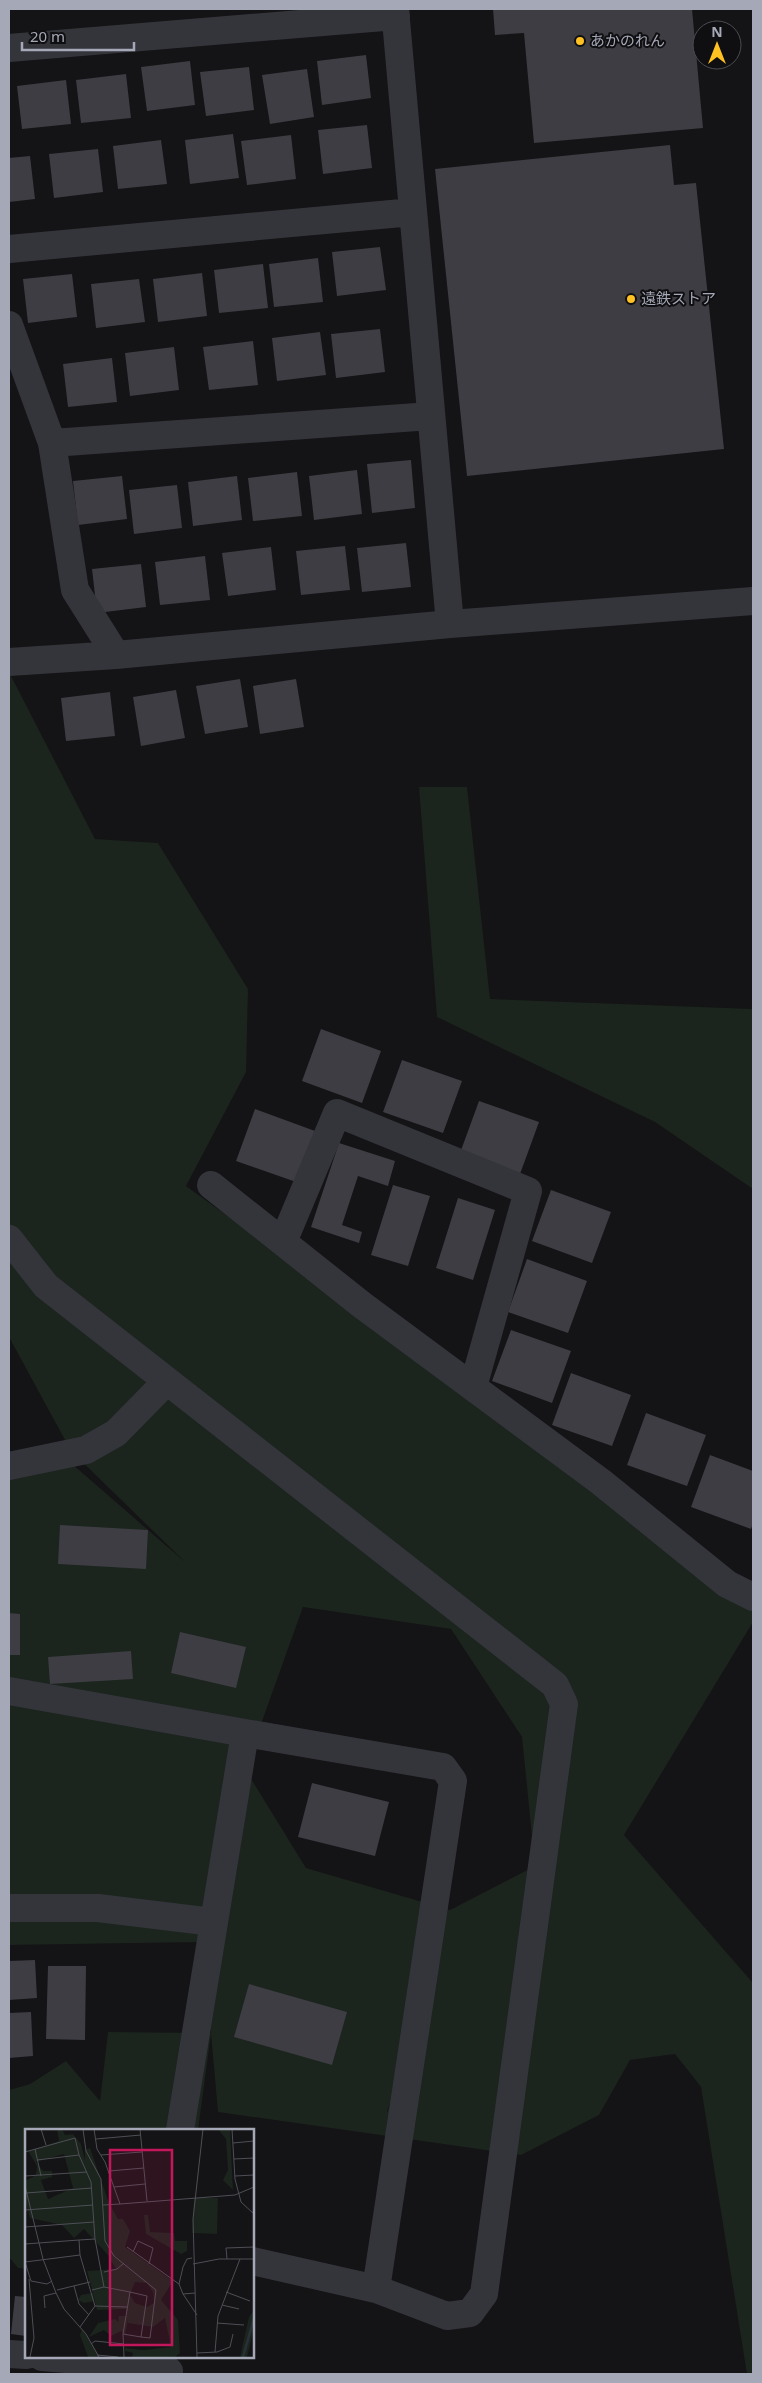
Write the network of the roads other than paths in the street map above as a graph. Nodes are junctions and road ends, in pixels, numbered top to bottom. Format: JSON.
{"nodes":[{"id":1,"x":395,"y":12,"type":"edge"},
{"id":2,"x":9,"y":48,"type":"edge"},
{"id":3,"x":413,"y":212,"type":"junction"},
{"id":4,"x":9,"y":249,"type":"edge"},
{"id":5,"x":9,"y":325,"type":"edge"},
{"id":6,"x":431,"y":416,"type":"junction"},
{"id":7,"x":52,"y":443,"type":"junction"},
{"id":8,"x":753,"y":602,"type":"edge"},
{"id":9,"x":450,"y":624,"type":"junction"},
{"id":10,"x":116,"y":655,"type":"junction"},
{"id":11,"x":9,"y":662,"type":"edge"},
{"id":12,"x":211,"y":1185,"type":"dead end"},
{"id":13,"x":9,"y":1239,"type":"edge"},
{"id":14,"x":284,"y":1242,"type":"junction"},
{"id":15,"x":167,"y":1381,"type":"junction"},
{"id":16,"x":473,"y":1388,"type":"junction"},
{"id":17,"x":9,"y":1466,"type":"edge"},
{"id":18,"x":753,"y":1597,"type":"edge"},
{"id":19,"x":9,"y":1691,"type":"edge"},
{"id":20,"x":245,"y":1733,"type":"junction"},
{"id":21,"x":9,"y":1908,"type":"edge"},
{"id":22,"x":213,"y":1922,"type":"junction"},
{"id":23,"x":180,"y":2129,"type":"edge"},
{"id":24,"x":254,"y":2261,"type":"edge"},
{"id":25,"x":376,"y":2290,"type":"junction"},
{"id":26,"x":9,"y":2354,"type":"edge"},
{"id":27,"x":25,"y":2355,"type":"edge"},
{"id":28,"x":54,"y":2358,"type":"edge"},
{"id":29,"x":169,"y":2368,"type":"edge"}],
"edges":[{"from":1,"to":2,"type":"street"},
{"from":1,"to":3,"type":"street"},
{"from":3,"to":4,"type":"street"},
{"from":3,"to":6,"type":"street"},
{"from":5,"to":7,"type":"street"},
{"from":6,"to":7,"type":"street"},
{"from":6,"to":9,"type":"street"},
{"from":7,"to":10,"type":"street"},
{"from":8,"to":9,"type":"street"},
{"from":9,"to":10,"type":"street"},
{"from":10,"to":11,"type":"street"},
{"from":12,"to":14,"type":"street"},
{"from":13,"to":15,"type":"street"},
{"from":14,"to":16,"type":"street"},
{"from":14,"to":16,"type":"street"},
{"from":15,"to":17,"type":"street"},
{"from":15,"to":25,"type":"street"},
{"from":16,"to":18,"type":"street"},
{"from":19,"to":20,"type":"street"},
{"from":20,"to":22,"type":"street"},
{"from":20,"to":25,"type":"street"},
{"from":21,"to":22,"type":"street"},
{"from":22,"to":23,"type":"street"},
{"from":24,"to":25,"type":"street"},
{"from":26,"to":27,"type":"street"},
{"from":28,"to":29,"type":"street"}]}
